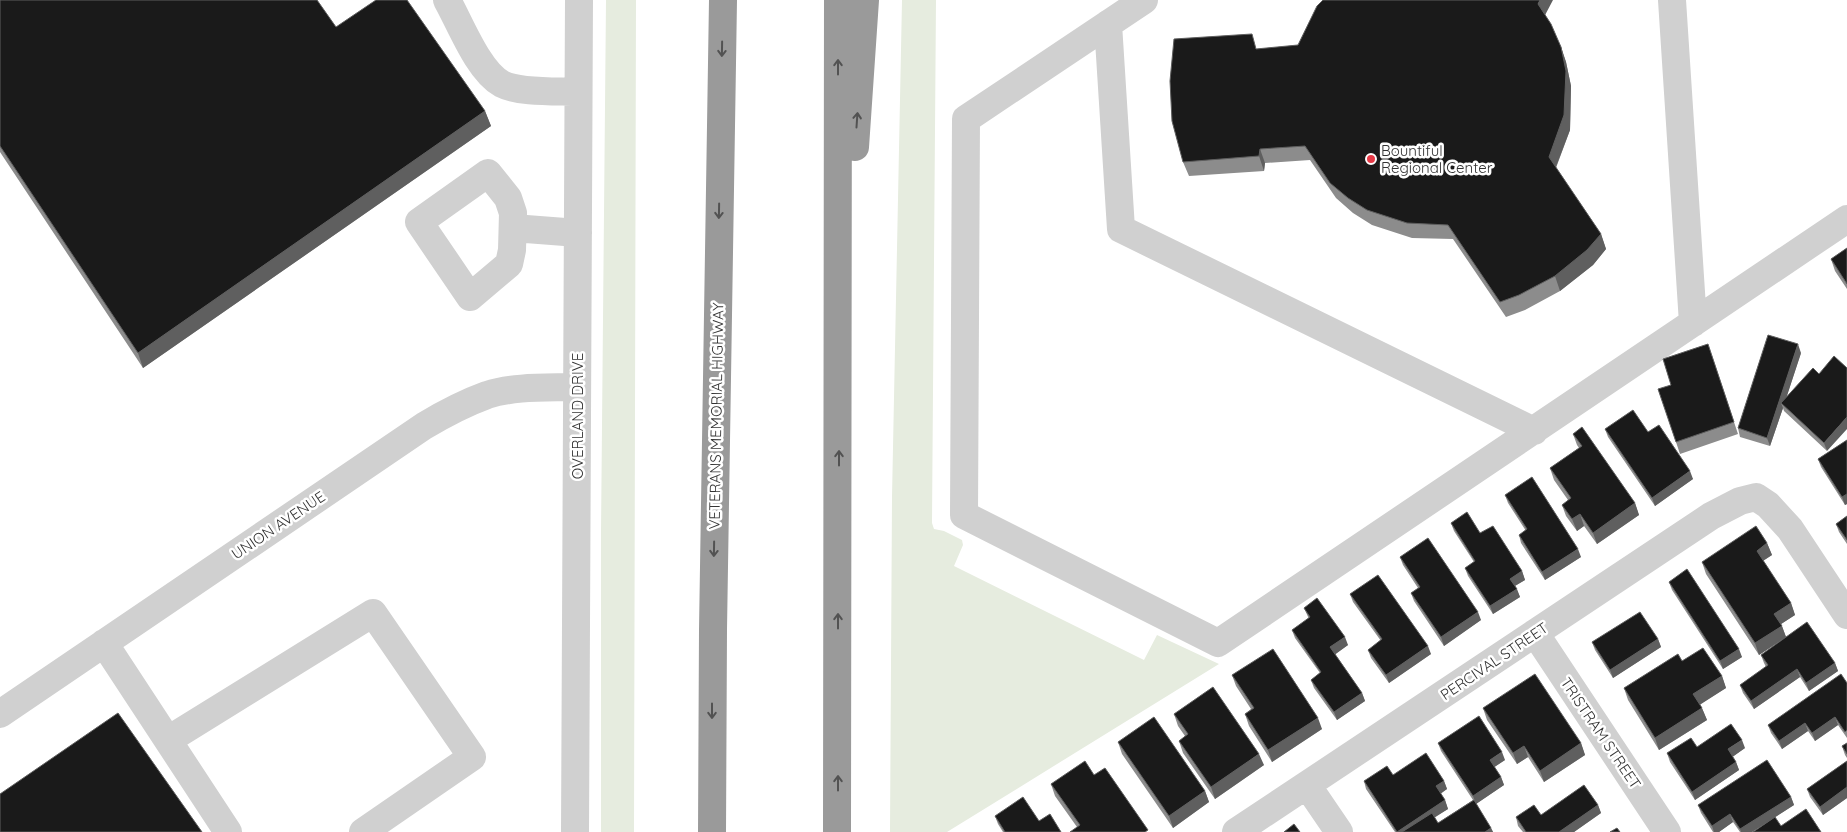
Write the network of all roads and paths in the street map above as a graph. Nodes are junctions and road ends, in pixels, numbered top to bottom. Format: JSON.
{"nodes":[{"id":1,"x":447,"y":0,"type":"edge"},
{"id":2,"x":579,"y":0,"type":"edge"},
{"id":3,"x":722,"y":0,"type":"edge"},
{"id":4,"x":838,"y":0,"type":"edge"},
{"id":5,"x":865,"y":0,"type":"edge"},
{"id":6,"x":1144,"y":0,"type":"edge"},
{"id":7,"x":1672,"y":0,"type":"edge"},
{"id":8,"x":1108,"y":24,"type":"junction"},
{"id":9,"x":578,"y":92,"type":"junction"},
{"id":10,"x":1847,"y":219,"type":"edge"},
{"id":11,"x":513,"y":228,"type":"dead end"},
{"id":12,"x":578,"y":233,"type":"junction"},
{"id":13,"x":1693,"y":323,"type":"junction"},
{"id":14,"x":839,"y":378,"type":"junction"},
{"id":15,"x":576,"y":388,"type":"junction"},
{"id":16,"x":1534,"y":431,"type":"junction"},
{"id":17,"x":1847,"y":615,"type":"edge"},
{"id":18,"x":1535,"y":634,"type":"junction"},
{"id":19,"x":104,"y":643,"type":"junction"},
{"id":20,"x":0,"y":714,"type":"edge"},
{"id":21,"x":168,"y":740,"type":"junction"},
{"id":22,"x":1307,"y":785,"type":"junction"},
{"id":23,"x":228,"y":832,"type":"edge"},
{"id":24,"x":363,"y":832,"type":"edge"},
{"id":25,"x":575,"y":832,"type":"edge"},
{"id":26,"x":712,"y":832,"type":"edge"},
{"id":27,"x":837,"y":832,"type":"edge"},
{"id":28,"x":1236,"y":832,"type":"edge"},
{"id":29,"x":1339,"y":832,"type":"edge"},
{"id":30,"x":1667,"y":832,"type":"edge"}],
"edges":[{"from":1,"to":9,"type":"street"},
{"from":2,"to":9,"type":"street","name":"OVERLAND DRIVE"},
{"from":3,"to":26,"type":"highway","name":"VETERANS MEMORIAL HIGHWAY","one_way":true},
{"from":14,"to":4,"type":"highway","one_way":true},
{"from":14,"to":5,"type":"highway","one_way":true},
{"from":6,"to":8,"type":"street"},
{"from":7,"to":13,"type":"street"},
{"from":8,"to":16,"type":"street"},
{"from":8,"to":16,"type":"street"},
{"from":9,"to":12,"type":"street","name":"OVERLAND DRIVE"},
{"from":10,"to":13,"type":"street"},
{"from":11,"to":12,"type":"street"},
{"from":12,"to":15,"type":"street","name":"OVERLAND DRIVE"},
{"from":13,"to":16,"type":"street"},
{"from":27,"to":14,"type":"highway","one_way":true},
{"from":15,"to":19,"type":"street","name":"UNION AVENUE"},
{"from":15,"to":25,"type":"street","name":"OVERLAND DRIVE"},
{"from":17,"to":18,"type":"street","name":"PERCIVAL STREET"},
{"from":18,"to":22,"type":"street","name":"PERCIVAL STREET"},
{"from":18,"to":30,"type":"street","name":"TRISTRAM STREET"},
{"from":19,"to":20,"type":"street","name":"UNION AVENUE"},
{"from":19,"to":21,"type":"street"},
{"from":21,"to":23,"type":"street"},
{"from":21,"to":24,"type":"street"},
{"from":22,"to":28,"type":"street","name":"PERCIVAL STREET"},
{"from":22,"to":29,"type":"street"}]}
